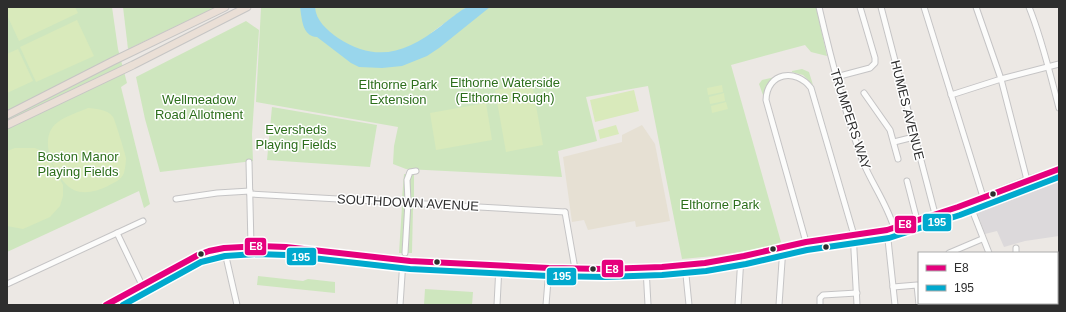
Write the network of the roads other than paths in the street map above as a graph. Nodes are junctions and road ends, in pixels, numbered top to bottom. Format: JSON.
{"nodes":[{"id":1,"x":225,"y":7,"type":"edge"},
{"id":2,"x":247,"y":7,"type":"edge"},
{"id":3,"x":819,"y":7,"type":"edge"},
{"id":4,"x":860,"y":7,"type":"edge"},
{"id":5,"x":881,"y":7,"type":"edge"},
{"id":6,"x":924,"y":7,"type":"edge"},
{"id":7,"x":976,"y":7,"type":"edge"},
{"id":8,"x":1029,"y":7,"type":"edge"},
{"id":9,"x":1059,"y":64,"type":"edge"},
{"id":10,"x":1048,"y":67,"type":"junction"},
{"id":11,"x":836,"y":77,"type":"junction"},
{"id":12,"x":1001,"y":79,"type":"junction"},
{"id":13,"x":864,"y":93,"type":"dead end"},
{"id":14,"x":951,"y":95,"type":"junction"},
{"id":15,"x":1059,"y":108,"type":"edge"},
{"id":16,"x":7,"y":115,"type":"edge"},
{"id":17,"x":7,"y":125,"type":"edge"},
{"id":18,"x":914,"y":137,"type":"junction"},
{"id":19,"x":894,"y":142,"type":"junction"},
{"id":20,"x":898,"y":159,"type":"dead end"},
{"id":21,"x":249,"y":162,"type":"dead end"},
{"id":22,"x":1059,"y":169,"type":"edge"},
{"id":23,"x":416,"y":171,"type":"dead end"},
{"id":24,"x":1027,"y":180,"type":"junction"},
{"id":25,"x":907,"y":181,"type":"dead end"},
{"id":26,"x":250,"y":192,"type":"junction"},
{"id":27,"x":982,"y":197,"type":"junction"},
{"id":28,"x":176,"y":199,"type":"dead end"},
{"id":29,"x":408,"y":202,"type":"junction"},
{"id":30,"x":969,"y":202,"type":"junction"},
{"id":31,"x":935,"y":214,"type":"junction"},
{"id":32,"x":917,"y":220,"type":"junction"},
{"id":33,"x":143,"y":221,"type":"dead end"},
{"id":34,"x":894,"y":228,"type":"junction"},
{"id":35,"x":887,"y":230,"type":"junction"},
{"id":36,"x":117,"y":233,"type":"junction"},
{"id":37,"x":853,"y":236,"type":"junction"},
{"id":38,"x":982,"y":239,"type":"junction"},
{"id":39,"x":806,"y":242,"type":"junction"},
{"id":40,"x":251,"y":246,"type":"junction"},
{"id":41,"x":783,"y":247,"type":"junction"},
{"id":42,"x":224,"y":248,"type":"junction"},
{"id":43,"x":951,"y":252,"type":"edge"},
{"id":44,"x":988,"y":252,"type":"edge"},
{"id":45,"x":405,"y":253,"type":"dead end"},
{"id":46,"x":741,"y":257,"type":"junction"},
{"id":47,"x":403,"y":260,"type":"junction"},
{"id":48,"x":685,"y":265,"type":"junction"},
{"id":49,"x":500,"y":266,"type":"junction"},
{"id":50,"x":549,"y":268,"type":"junction"},
{"id":51,"x":646,"y":268,"type":"junction"},
{"id":52,"x":575,"y":269,"type":"junction"},
{"id":53,"x":7,"y":284,"type":"edge"},
{"id":54,"x":142,"y":285,"type":"junction"},
{"id":55,"x":893,"y":287,"type":"junction"},
{"id":56,"x":857,"y":293,"type":"junction"},
{"id":57,"x":918,"y":295,"type":"edge"},
{"id":58,"x":106,"y":305,"type":"edge"},
{"id":59,"x":237,"y":305,"type":"edge"},
{"id":60,"x":400,"y":305,"type":"edge"},
{"id":61,"x":497,"y":305,"type":"edge"},
{"id":62,"x":546,"y":305,"type":"edge"},
{"id":63,"x":648,"y":305,"type":"edge"},
{"id":64,"x":689,"y":305,"type":"edge"},
{"id":65,"x":738,"y":305,"type":"edge"},
{"id":66,"x":779,"y":305,"type":"edge"},
{"id":67,"x":820,"y":305,"type":"edge"},
{"id":68,"x":857,"y":305,"type":"edge"},
{"id":69,"x":895,"y":305,"type":"edge"}],
"edges":[{"from":1,"to":16,"type":"highway"},
{"from":2,"to":17,"type":"highway"},
{"from":3,"to":11,"type":"street","name":"TRUMPERS WAY"},
{"from":4,"to":11,"type":"street"},
{"from":5,"to":18,"type":"street","name":"HUMES AVENUE"},
{"from":6,"to":14,"type":"street"},
{"from":7,"to":12,"type":"street"},
{"from":8,"to":10,"type":"street"},
{"from":9,"to":10,"type":"street"},
{"from":10,"to":12,"type":"street"},
{"from":10,"to":15,"type":"street"},
{"from":11,"to":34,"type":"street","name":"TRUMPERS WAY"},
{"from":12,"to":14,"type":"street"},
{"from":12,"to":24,"type":"street"},
{"from":13,"to":19,"type":"street"},
{"from":14,"to":27,"type":"street"},
{"from":18,"to":19,"type":"street"},
{"from":18,"to":31,"type":"street","name":"HUMES AVENUE"},
{"from":19,"to":20,"type":"street"},
{"from":21,"to":26,"type":"street"},
{"from":22,"to":24,"type":"main road"},
{"from":23,"to":29,"type":"street"},
{"from":24,"to":27,"type":"main road"},
{"from":25,"to":32,"type":"street"},
{"from":26,"to":28,"type":"street","name":"SOUTHDOWN AVENUE"},
{"from":26,"to":29,"type":"street","name":"SOUTHDOWN AVENUE"},
{"from":26,"to":40,"type":"street"},
{"from":27,"to":30,"type":"main road"},
{"from":29,"to":45,"type":"street"},
{"from":29,"to":52,"type":"street","name":"SOUTHDOWN AVENUE"},
{"from":30,"to":31,"type":"main road"},
{"from":30,"to":38,"type":"street"},
{"from":31,"to":32,"type":"main road"},
{"from":32,"to":34,"type":"main road"},
{"from":33,"to":36,"type":"street"},
{"from":34,"to":35,"type":"main road"},
{"from":35,"to":37,"type":"main road"},
{"from":35,"to":55,"type":"street"},
{"from":36,"to":53,"type":"street"},
{"from":36,"to":54,"type":"street"},
{"from":37,"to":39,"type":"main road"},
{"from":37,"to":39,"type":"street"},
{"from":37,"to":56,"type":"street"},
{"from":38,"to":43,"type":"street"},
{"from":38,"to":44,"type":"street"},
{"from":39,"to":41,"type":"main road"},
{"from":40,"to":42,"type":"main road"},
{"from":40,"to":47,"type":"main road"},
{"from":41,"to":46,"type":"main road"},
{"from":41,"to":66,"type":"street"},
{"from":42,"to":54,"type":"main road"},
{"from":42,"to":59,"type":"street"},
{"from":46,"to":48,"type":"main road"},
{"from":46,"to":65,"type":"street"},
{"from":47,"to":49,"type":"main road"},
{"from":47,"to":60,"type":"street"},
{"from":48,"to":51,"type":"main road"},
{"from":48,"to":64,"type":"street"},
{"from":49,"to":50,"type":"main road"},
{"from":49,"to":61,"type":"street"},
{"from":50,"to":52,"type":"main road"},
{"from":50,"to":62,"type":"street"},
{"from":51,"to":52,"type":"main road"},
{"from":51,"to":63,"type":"street"},
{"from":54,"to":58,"type":"main road"},
{"from":55,"to":57,"type":"street"},
{"from":55,"to":69,"type":"street"},
{"from":56,"to":67,"type":"street"},
{"from":56,"to":68,"type":"street"}]}
